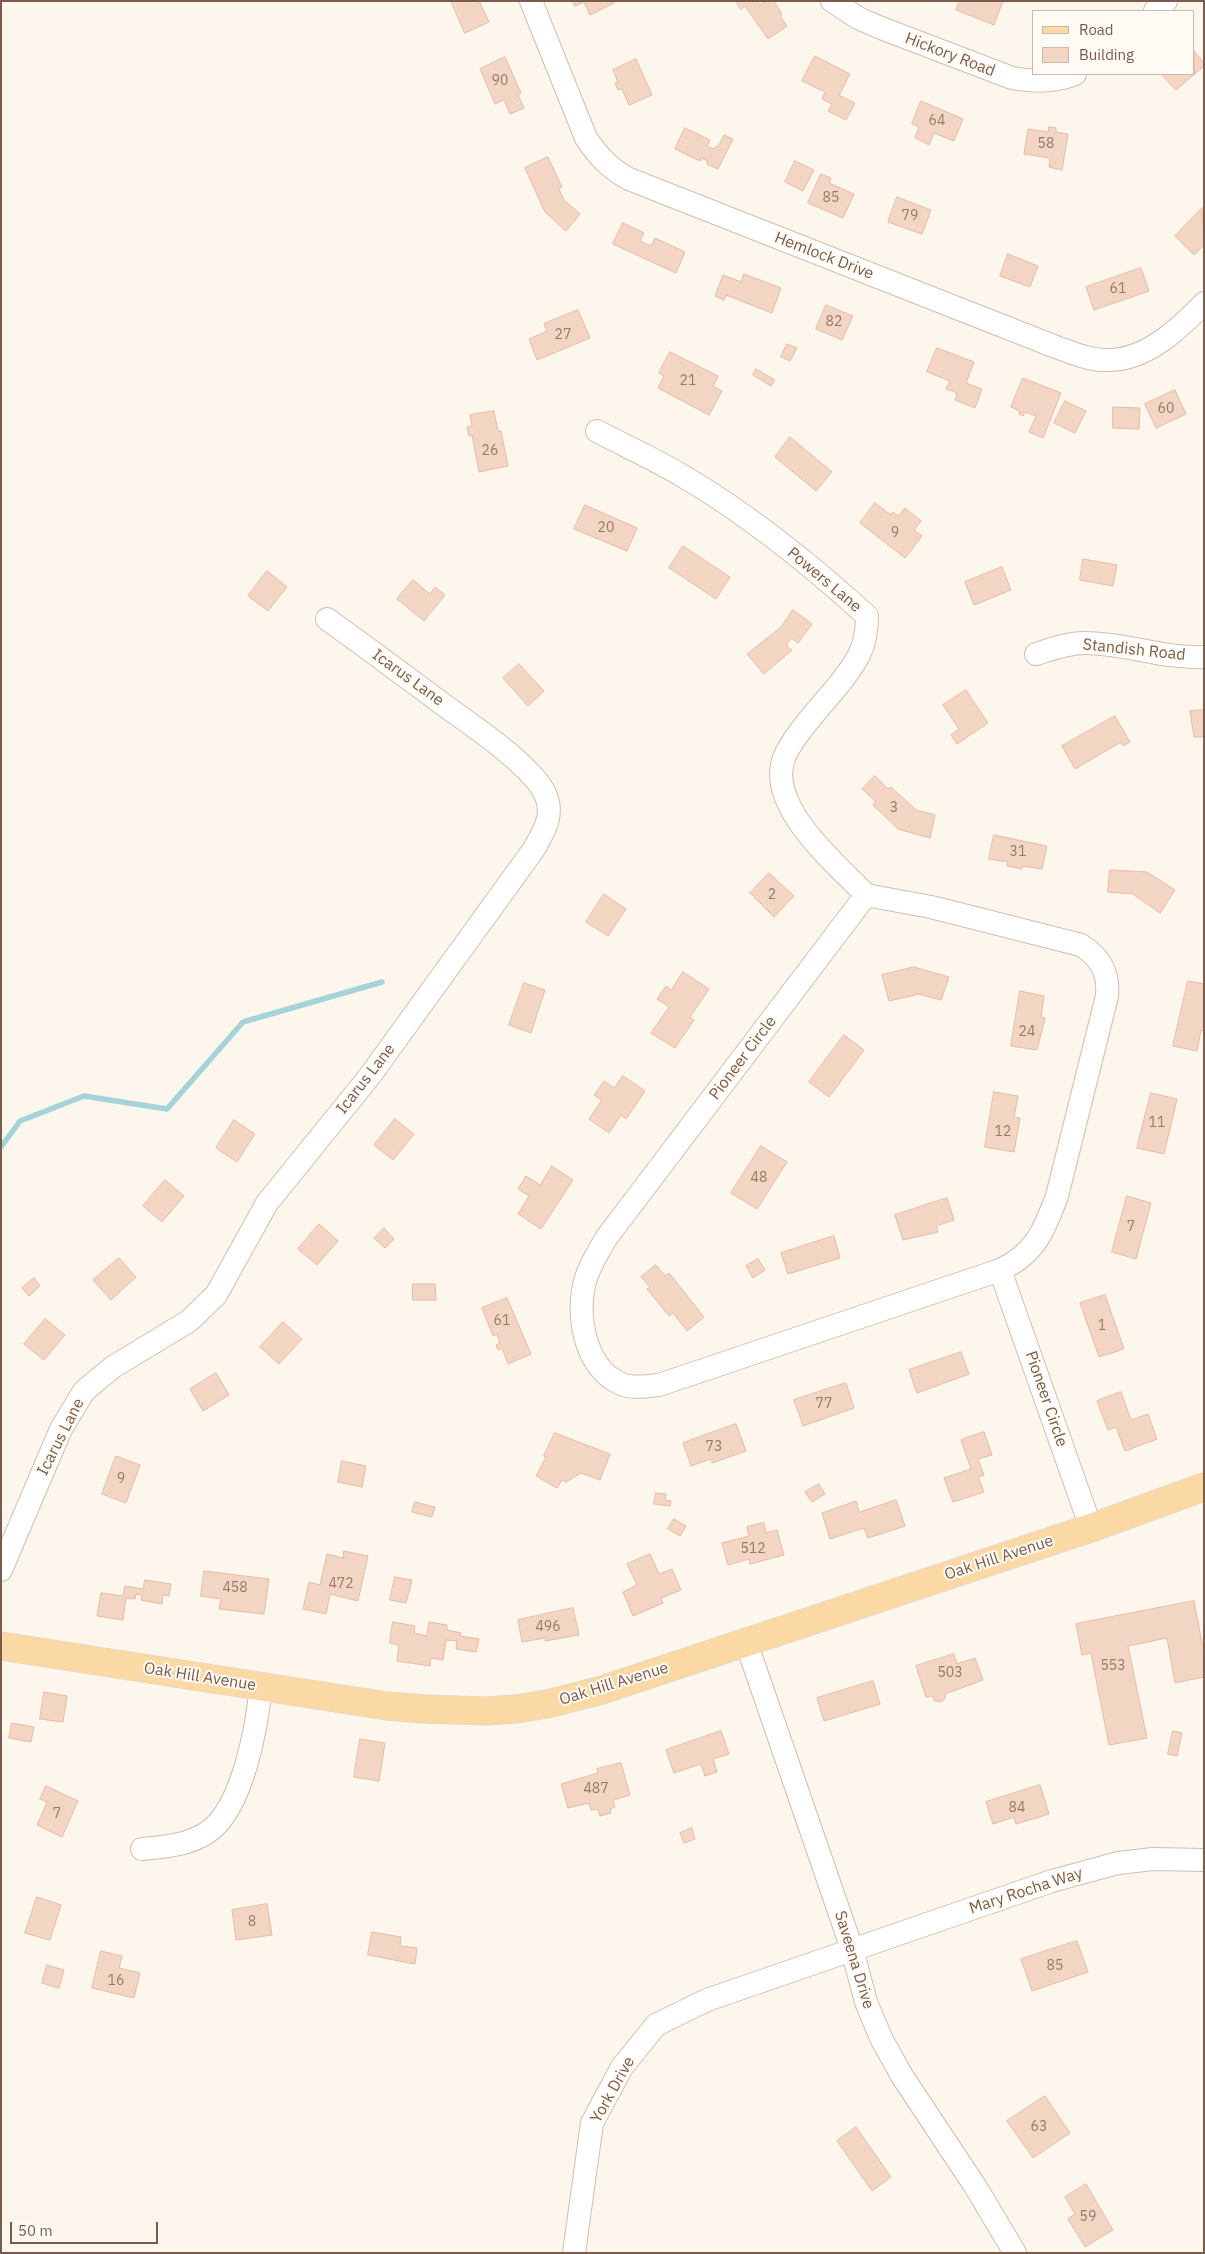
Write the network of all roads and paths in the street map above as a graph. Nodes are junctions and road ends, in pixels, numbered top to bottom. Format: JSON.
{"nodes":[{"id":1,"x":531,"y":1,"type":"edge"},
{"id":2,"x":832,"y":1,"type":"edge"},
{"id":3,"x":1166,"y":1,"type":"edge"},
{"id":4,"x":1156,"y":10,"type":"edge"},
{"id":5,"x":1071,"y":75,"type":"edge"},
{"id":6,"x":1204,"y":304,"type":"edge"},
{"id":7,"x":597,"y":431,"type":"dead end"},
{"id":8,"x":327,"y":619,"type":"dead end"},
{"id":9,"x":1036,"y":654,"type":"dead end"},
{"id":10,"x":1204,"y":656,"type":"edge"},
{"id":11,"x":866,"y":895,"type":"junction"},
{"id":12,"x":1000,"y":1270,"type":"junction"},
{"id":13,"x":1204,"y":1487,"type":"edge"},
{"id":14,"x":1091,"y":1528,"type":"junction"},
{"id":15,"x":1,"y":1570,"type":"edge"},
{"id":16,"x":746,"y":1642,"type":"junction"},
{"id":17,"x":1,"y":1646,"type":"edge"},
{"id":18,"x":261,"y":1686,"type":"junction"},
{"id":19,"x":142,"y":1849,"type":"dead end"},
{"id":20,"x":1204,"y":1860,"type":"edge"},
{"id":21,"x":852,"y":1949,"type":"junction"},
{"id":22,"x":574,"y":2253,"type":"edge"},
{"id":23,"x":1015,"y":2253,"type":"edge"}],
"edges":[{"from":1,"to":6,"type":"street","name":"Hemlock Drive"},
{"from":2,"to":5,"type":"street","name":"Hickory Road"},
{"from":3,"to":4,"type":"street"},
{"from":7,"to":11,"type":"street","name":"Powers Lane"},
{"from":8,"to":15,"type":"street","name":"Icarus Lane"},
{"from":9,"to":10,"type":"street","name":"Standish Road"},
{"from":11,"to":12,"type":"street","name":"Pioneer Circle"},
{"from":11,"to":12,"type":"street","name":"Pioneer Circle"},
{"from":12,"to":14,"type":"street","name":"Pioneer Circle"},
{"from":13,"to":14,"type":"main road","name":"Oak Hill Avenue"},
{"from":14,"to":16,"type":"main road","name":"Oak Hill Avenue"},
{"from":16,"to":18,"type":"main road","name":"Oak Hill Avenue"},
{"from":16,"to":21,"type":"street","name":"Saveena Drive"},
{"from":17,"to":18,"type":"main road","name":"Oak Hill Avenue"},
{"from":18,"to":19,"type":"street"},
{"from":20,"to":21,"type":"street","name":"Mary Rocha Way"},
{"from":21,"to":22,"type":"street","name":"York Drive"},
{"from":21,"to":23,"type":"street","name":"Saveena Drive"}]}
